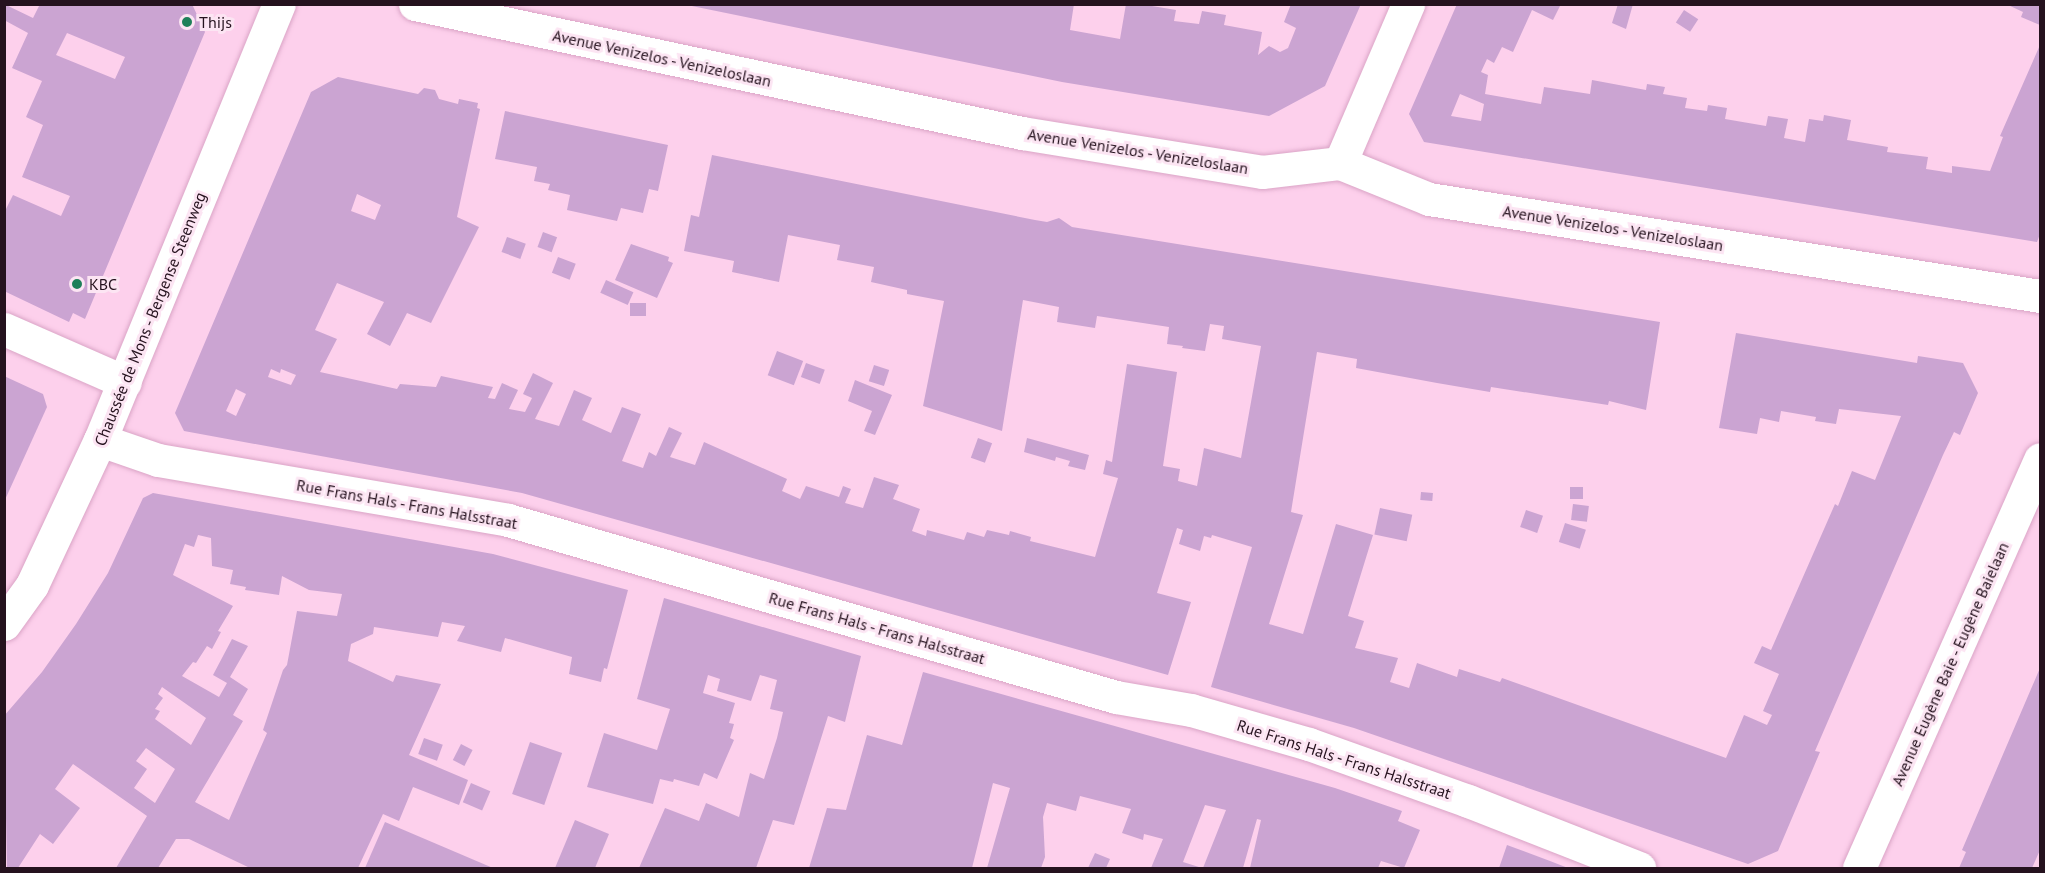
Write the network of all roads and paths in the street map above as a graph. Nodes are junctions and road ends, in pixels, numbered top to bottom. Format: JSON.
{"nodes":[{"id":1,"x":279,"y":4,"type":"edge"},
{"id":2,"x":415,"y":4,"type":"edge"},
{"id":3,"x":1408,"y":4,"type":"edge"},
{"id":4,"x":1340,"y":163,"type":"junction"},
{"id":5,"x":2040,"y":296,"type":"edge"},
{"id":6,"x":4,"y":329,"type":"edge"},
{"id":7,"x":124,"y":382,"type":"junction"},
{"id":8,"x":100,"y":440,"type":"junction"},
{"id":9,"x":2040,"y":459,"type":"edge"},
{"id":10,"x":4,"y":624,"type":"edge"},
{"id":11,"x":1639,"y":868,"type":"edge"},
{"id":12,"x":1859,"y":868,"type":"edge"}],
"edges":[{"from":1,"to":7,"type":"street","name":"Chaussée de Mons - Bergense Steenweg"},
{"from":2,"to":4,"type":"street","name":"Avenue Venizelos - Venizeloslaan"},
{"from":3,"to":4,"type":"street"},
{"from":4,"to":5,"type":"street","name":"Avenue Venizelos - Venizeloslaan"},
{"from":6,"to":7,"type":"street"},
{"from":7,"to":8,"type":"street","name":"Chaussée de Mons - Bergense Steenweg"},
{"from":8,"to":10,"type":"street","name":"Chaussée de Mons - Bergense Steenweg"},
{"from":8,"to":11,"type":"street","name":"Rue Frans Hals - Frans Halsstraat"},
{"from":9,"to":12,"type":"street","name":"Avenue Eugène Baie - Eugène Baielaan"}]}
